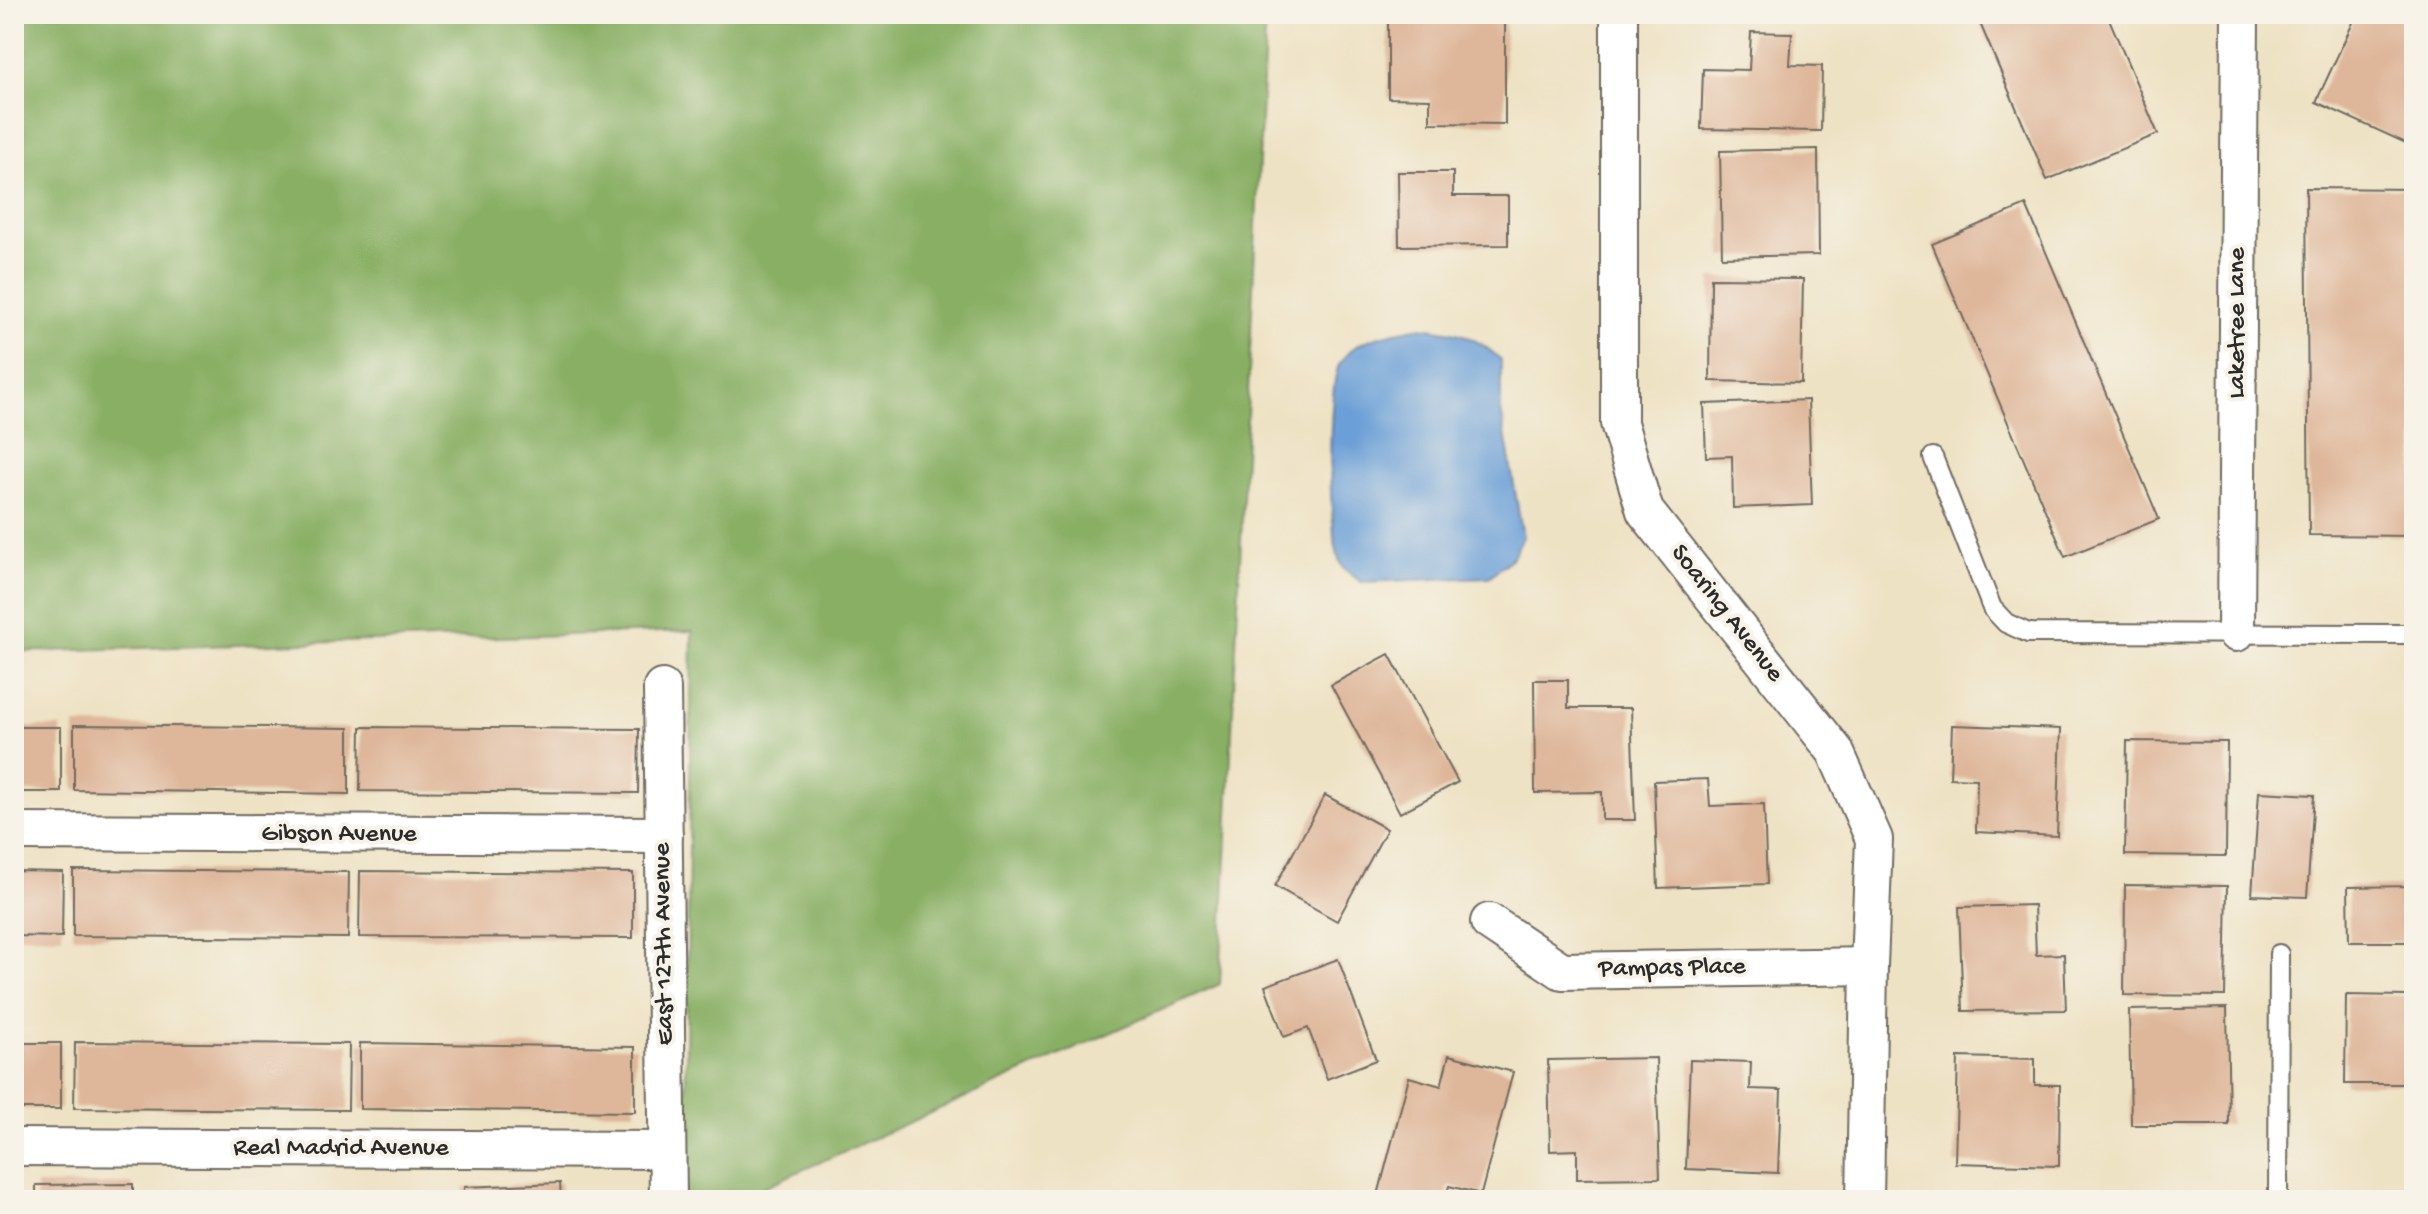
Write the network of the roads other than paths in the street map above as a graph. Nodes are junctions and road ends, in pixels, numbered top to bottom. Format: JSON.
{"nodes":[{"id":1,"x":1619,"y":14,"type":"edge"},
{"id":2,"x":2240,"y":14,"type":"edge"},
{"id":3,"x":1933,"y":457,"type":"dead end"},
{"id":4,"x":2236,"y":633,"type":"junction"},
{"id":5,"x":2414,"y":634,"type":"edge"},
{"id":6,"x":662,"y":688,"type":"dead end"},
{"id":7,"x":14,"y":832,"type":"edge"},
{"id":8,"x":664,"y":835,"type":"junction"},
{"id":9,"x":1489,"y":922,"type":"dead end"},
{"id":10,"x":2279,"y":954,"type":"dead end"},
{"id":11,"x":1869,"y":966,"type":"junction"},
{"id":12,"x":14,"y":1147,"type":"edge"},
{"id":13,"x":667,"y":1150,"type":"junction"},
{"id":14,"x":668,"y":1200,"type":"edge"},
{"id":15,"x":1865,"y":1200,"type":"edge"},
{"id":16,"x":2278,"y":1200,"type":"edge"}],
"edges":[{"from":1,"to":11,"type":"street","name":"Soaring Avenue"},
{"from":2,"to":4,"type":"street","name":"Laketree Lane"},
{"from":3,"to":4,"type":"lane"},
{"from":4,"to":5,"type":"lane"},
{"from":6,"to":8,"type":"street","name":"East 127th Avenue"},
{"from":7,"to":8,"type":"street","name":"Gibson Avenue"},
{"from":8,"to":13,"type":"street","name":"East 127th Avenue"},
{"from":9,"to":11,"type":"street","name":"Pampas Place"},
{"from":10,"to":16,"type":"lane"},
{"from":11,"to":15,"type":"street","name":"Soaring Avenue"},
{"from":12,"to":13,"type":"street","name":"Real Madrid Avenue"},
{"from":13,"to":14,"type":"street","name":"East 127th Avenue"}]}
